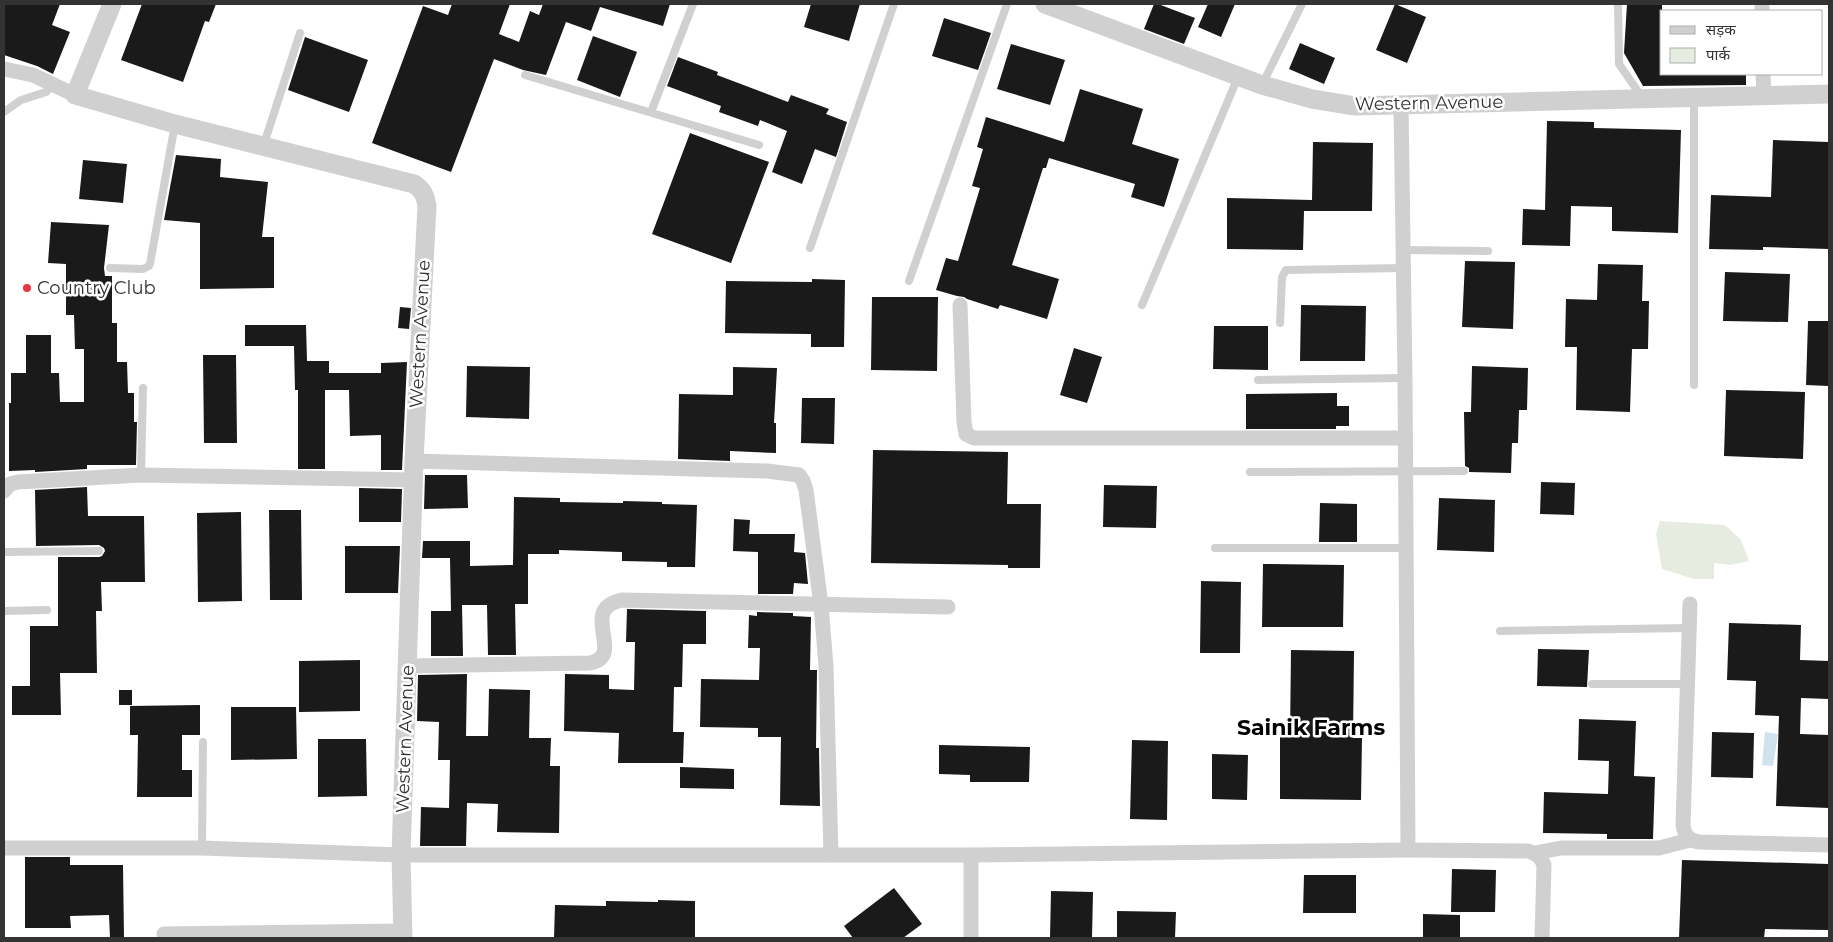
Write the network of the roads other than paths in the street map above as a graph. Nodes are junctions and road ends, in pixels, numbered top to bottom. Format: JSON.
{"nodes":[{"id":1,"x":112,"y":4,"type":"edge"},
{"id":2,"x":692,"y":4,"type":"edge"},
{"id":3,"x":894,"y":4,"type":"edge"},
{"id":4,"x":1007,"y":4,"type":"edge"},
{"id":5,"x":1045,"y":4,"type":"edge"},
{"id":6,"x":1302,"y":4,"type":"edge"},
{"id":7,"x":1618,"y":4,"type":"edge"},
{"id":8,"x":300,"y":33,"type":"dead end"},
{"id":9,"x":4,"y":69,"type":"edge"},
{"id":10,"x":525,"y":75,"type":"dead end"},
{"id":11,"x":1238,"y":75,"type":"junction"},
{"id":12,"x":1764,"y":75,"type":"edge"},
{"id":13,"x":53,"y":84,"type":"junction"},
{"id":14,"x":1262,"y":85,"type":"junction"},
{"id":15,"x":1829,"y":94,"type":"edge"},
{"id":16,"x":74,"y":95,"type":"junction"},
{"id":17,"x":1764,"y":95,"type":"junction"},
{"id":18,"x":1694,"y":97,"type":"junction"},
{"id":19,"x":1643,"y":98,"type":"junction"},
{"id":20,"x":1401,"y":104,"type":"junction"},
{"id":21,"x":4,"y":112,"type":"edge"},
{"id":22,"x":650,"y":112,"type":"junction"},
{"id":23,"x":175,"y":124,"type":"junction"},
{"id":24,"x":759,"y":145,"type":"dead end"},
{"id":25,"x":263,"y":146,"type":"junction"},
{"id":26,"x":810,"y":248,"type":"dead end"},
{"id":27,"x":1404,"y":250,"type":"junction"},
{"id":28,"x":1488,"y":250,"type":"dead end"},
{"id":29,"x":110,"y":268,"type":"dead end"},
{"id":30,"x":1404,"y":268,"type":"junction"},
{"id":31,"x":909,"y":281,"type":"dead end"},
{"id":32,"x":960,"y":304,"type":"dead end"},
{"id":33,"x":1142,"y":305,"type":"dead end"},
{"id":34,"x":1280,"y":322,"type":"dead end"},
{"id":35,"x":1405,"y":378,"type":"junction"},
{"id":36,"x":1258,"y":380,"type":"dead end"},
{"id":37,"x":1694,"y":385,"type":"dead end"},
{"id":38,"x":143,"y":388,"type":"dead end"},
{"id":39,"x":1405,"y":438,"type":"junction"},
{"id":40,"x":414,"y":470,"type":"junction"},
{"id":41,"x":1464,"y":471,"type":"dead end"},
{"id":42,"x":1250,"y":472,"type":"dead end"},
{"id":43,"x":1405,"y":472,"type":"junction"},
{"id":44,"x":141,"y":475,"type":"junction"},
{"id":45,"x":4,"y":491,"type":"edge"},
{"id":46,"x":1215,"y":548,"type":"dead end"},
{"id":47,"x":1406,"y":548,"type":"junction"},
{"id":48,"x":99,"y":551,"type":"dead end"},
{"id":49,"x":4,"y":552,"type":"edge"},
{"id":50,"x":1690,"y":604,"type":"dead end"},
{"id":51,"x":821,"y":605,"type":"junction"},
{"id":52,"x":948,"y":607,"type":"dead end"},
{"id":53,"x":47,"y":610,"type":"dead end"},
{"id":54,"x":4,"y":611,"type":"edge"},
{"id":55,"x":1689,"y":628,"type":"junction"},
{"id":56,"x":1500,"y":631,"type":"dead end"},
{"id":57,"x":408,"y":666,"type":"junction"},
{"id":58,"x":1592,"y":684,"type":"dead end"},
{"id":59,"x":1687,"y":684,"type":"junction"},
{"id":60,"x":203,"y":742,"type":"dead end"},
{"id":61,"x":1690,"y":840,"type":"junction"},
{"id":62,"x":1829,"y":845,"type":"edge"},
{"id":63,"x":4,"y":848,"type":"edge"},
{"id":64,"x":202,"y":848,"type":"junction"},
{"id":65,"x":1408,"y":850,"type":"junction"},
{"id":66,"x":1536,"y":853,"type":"junction"},
{"id":67,"x":401,"y":855,"type":"junction"},
{"id":68,"x":831,"y":855,"type":"junction"},
{"id":69,"x":971,"y":855,"type":"junction"},
{"id":70,"x":164,"y":934,"type":"dead end"},
{"id":71,"x":403,"y":935,"type":"edge"},
{"id":72,"x":971,"y":938,"type":"edge"},
{"id":73,"x":1542,"y":938,"type":"edge"}],
"edges":[{"from":1,"to":16,"type":"street"},
{"from":2,"to":22,"type":"lane"},
{"from":3,"to":26,"type":"lane"},
{"from":4,"to":31,"type":"lane"},
{"from":5,"to":11,"type":"street","name":"Western Avenue"},
{"from":6,"to":14,"type":"lane"},
{"from":7,"to":19,"type":"lane"},
{"from":8,"to":25,"type":"lane"},
{"from":9,"to":13,"type":"street"},
{"from":10,"to":22,"type":"lane"},
{"from":11,"to":14,"type":"street","name":"Western Avenue"},
{"from":11,"to":33,"type":"lane"},
{"from":12,"to":17,"type":"street"},
{"from":13,"to":16,"type":"street"},
{"from":13,"to":21,"type":"lane"},
{"from":14,"to":20,"type":"street","name":"Western Avenue"},
{"from":15,"to":17,"type":"street","name":"Western Avenue"},
{"from":16,"to":23,"type":"street","name":"Western Avenue"},
{"from":17,"to":18,"type":"street","name":"Western Avenue"},
{"from":18,"to":19,"type":"street","name":"Western Avenue"},
{"from":18,"to":37,"type":"lane"},
{"from":19,"to":20,"type":"street","name":"Western Avenue"},
{"from":20,"to":27,"type":"street"},
{"from":22,"to":24,"type":"lane"},
{"from":23,"to":25,"type":"street","name":"Western Avenue"},
{"from":23,"to":29,"type":"lane"},
{"from":25,"to":40,"type":"street","name":"Western Avenue"},
{"from":27,"to":28,"type":"lane"},
{"from":27,"to":30,"type":"street"},
{"from":30,"to":34,"type":"lane"},
{"from":30,"to":35,"type":"street"},
{"from":32,"to":39,"type":"street"},
{"from":35,"to":36,"type":"lane"},
{"from":35,"to":39,"type":"street"},
{"from":38,"to":44,"type":"lane"},
{"from":39,"to":43,"type":"street"},
{"from":40,"to":44,"type":"street"},
{"from":40,"to":51,"type":"street"},
{"from":40,"to":57,"type":"street","name":"Western Avenue"},
{"from":41,"to":43,"type":"lane"},
{"from":42,"to":43,"type":"lane"},
{"from":43,"to":47,"type":"street"},
{"from":44,"to":45,"type":"street"},
{"from":46,"to":47,"type":"lane"},
{"from":47,"to":65,"type":"street"},
{"from":48,"to":49,"type":"lane"},
{"from":50,"to":55,"type":"street"},
{"from":51,"to":52,"type":"street"},
{"from":51,"to":57,"type":"street"},
{"from":51,"to":68,"type":"street"},
{"from":53,"to":54,"type":"lane"},
{"from":55,"to":56,"type":"lane"},
{"from":55,"to":59,"type":"street"},
{"from":57,"to":67,"type":"street","name":"Western Avenue"},
{"from":58,"to":59,"type":"lane"},
{"from":59,"to":61,"type":"street"},
{"from":60,"to":64,"type":"lane"},
{"from":61,"to":62,"type":"street"},
{"from":61,"to":66,"type":"street"},
{"from":63,"to":64,"type":"street"},
{"from":64,"to":67,"type":"street"},
{"from":65,"to":66,"type":"street"},
{"from":65,"to":69,"type":"street"},
{"from":66,"to":73,"type":"street"},
{"from":67,"to":68,"type":"street"},
{"from":67,"to":71,"type":"street","name":"Western Avenue"},
{"from":68,"to":69,"type":"street"},
{"from":69,"to":72,"type":"street"},
{"from":70,"to":71,"type":"street"}]}
